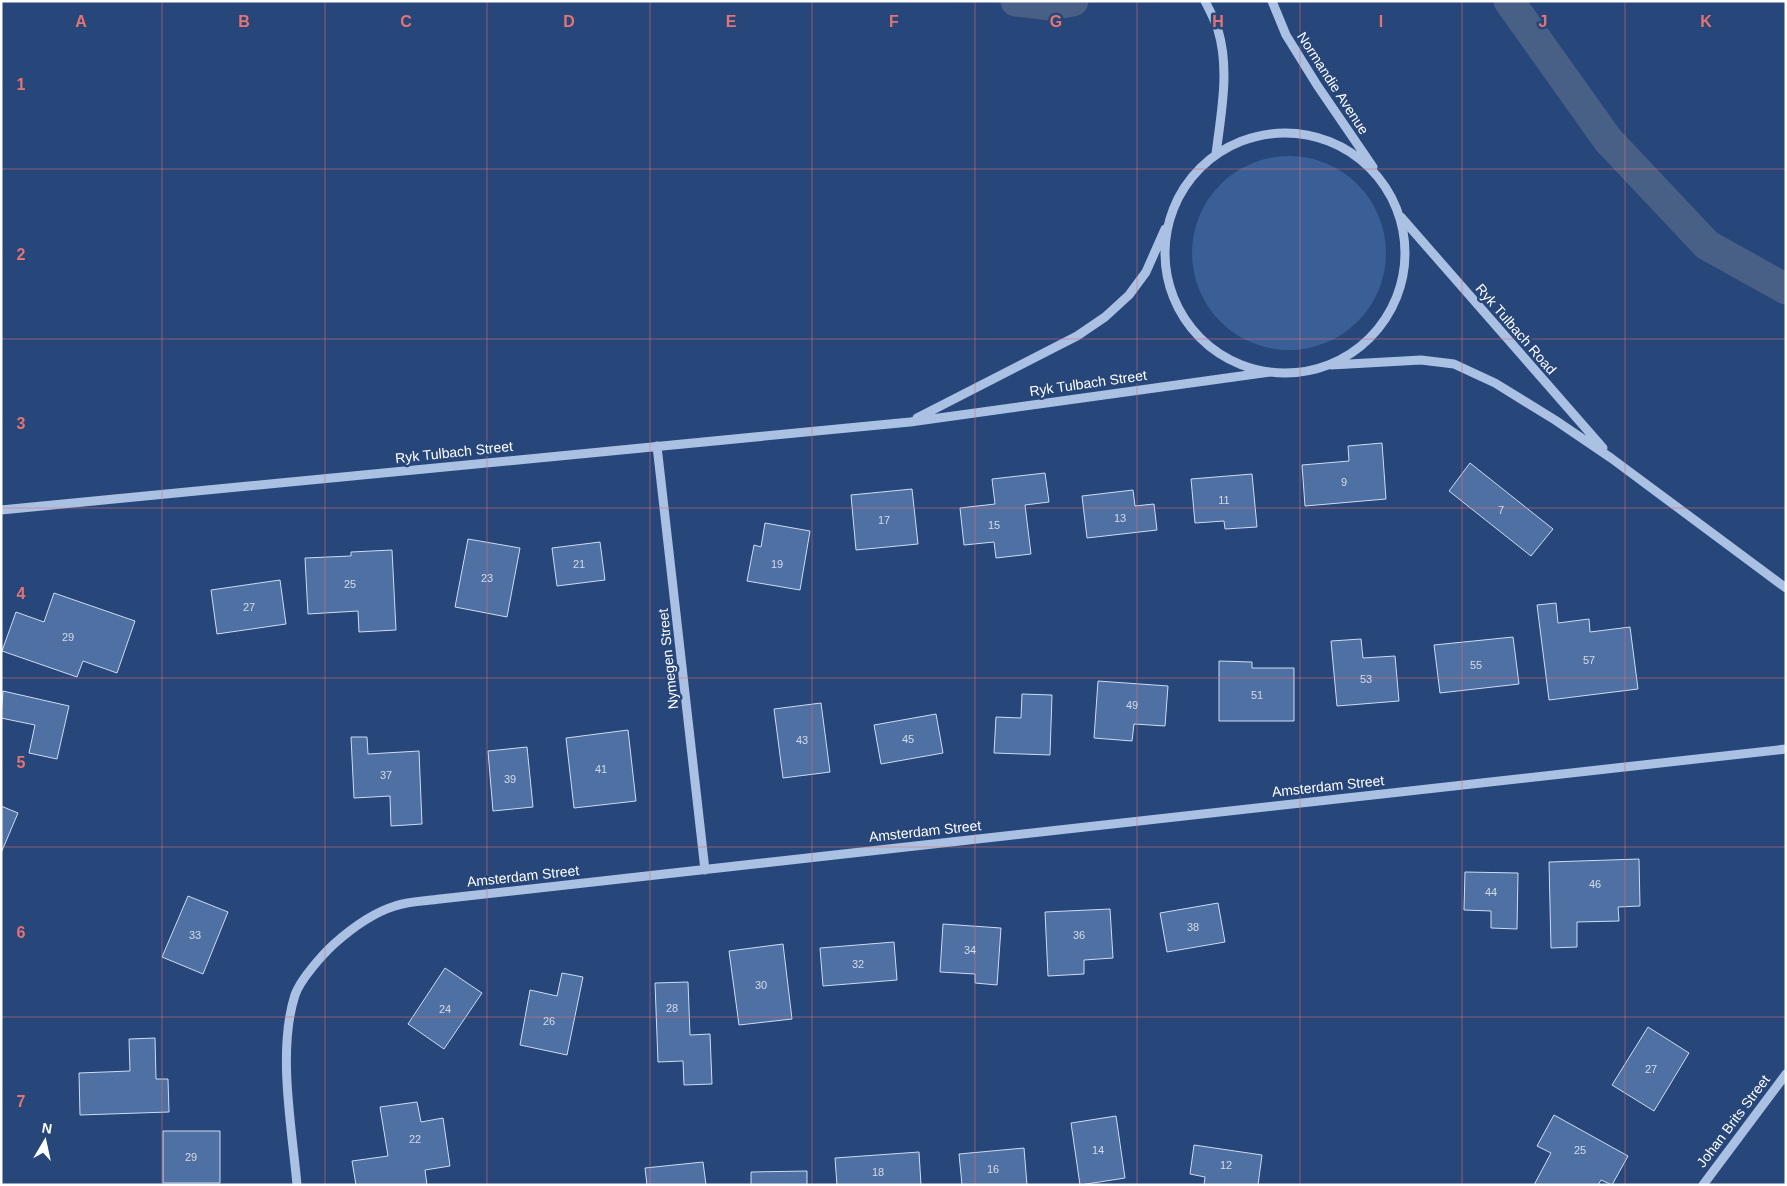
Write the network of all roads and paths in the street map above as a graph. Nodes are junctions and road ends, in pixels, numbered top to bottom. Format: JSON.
{"nodes":[{"id":1,"x":1206,"y":1,"type":"edge"},
{"id":2,"x":1272,"y":1,"type":"edge"},
{"id":3,"x":1216,"y":154,"type":"junction"},
{"id":4,"x":1378,"y":176,"type":"junction"},
{"id":5,"x":1170,"y":217,"type":"junction"},
{"id":6,"x":1401,"y":217,"type":"junction"},
{"id":7,"x":1328,"y":365,"type":"junction"},
{"id":8,"x":1270,"y":372,"type":"junction"},
{"id":9,"x":910,"y":422,"type":"junction"},
{"id":10,"x":657,"y":446,"type":"junction"},
{"id":11,"x":1611,"y":458,"type":"junction"},
{"id":12,"x":1,"y":510,"type":"edge"},
{"id":13,"x":1786,"y":588,"type":"edge"},
{"id":14,"x":1786,"y":749,"type":"edge"},
{"id":15,"x":705,"y":870,"type":"junction"},
{"id":16,"x":1786,"y":1074,"type":"edge"},
{"id":17,"x":297,"y":1185,"type":"edge"},
{"id":18,"x":1703,"y":1185,"type":"edge"}],
"edges":[{"from":1,"to":3,"type":"street"},
{"from":2,"to":4,"type":"street","name":"Normandie Avenue"},
{"from":3,"to":4,"type":"street"},
{"from":3,"to":5,"type":"street"},
{"from":4,"to":6,"type":"street","name":"Normandie Avenue"},
{"from":5,"to":8,"type":"street"},
{"from":5,"to":9,"type":"street","name":"Ryk Tulbach Street"},
{"from":6,"to":7,"type":"street"},
{"from":6,"to":11,"type":"street","name":"Ryk Tulbach Road"},
{"from":7,"to":8,"type":"street"},
{"from":7,"to":11,"type":"street","name":"Ryk Tulbach Road"},
{"from":8,"to":9,"type":"street","name":"Ryk Tulbach Street"},
{"from":9,"to":10,"type":"street","name":"Ryk Tulbach Street"},
{"from":10,"to":12,"type":"street","name":"Ryk Tulbach Street"},
{"from":10,"to":15,"type":"street","name":"Nymegen Street"},
{"from":11,"to":13,"type":"street","name":"Ryk Tulbach Road"},
{"from":14,"to":15,"type":"street","name":"Amsterdam Street"},
{"from":15,"to":17,"type":"street","name":"Amsterdam Street"},
{"from":16,"to":18,"type":"street","name":"Johan Brits Street"}]}
